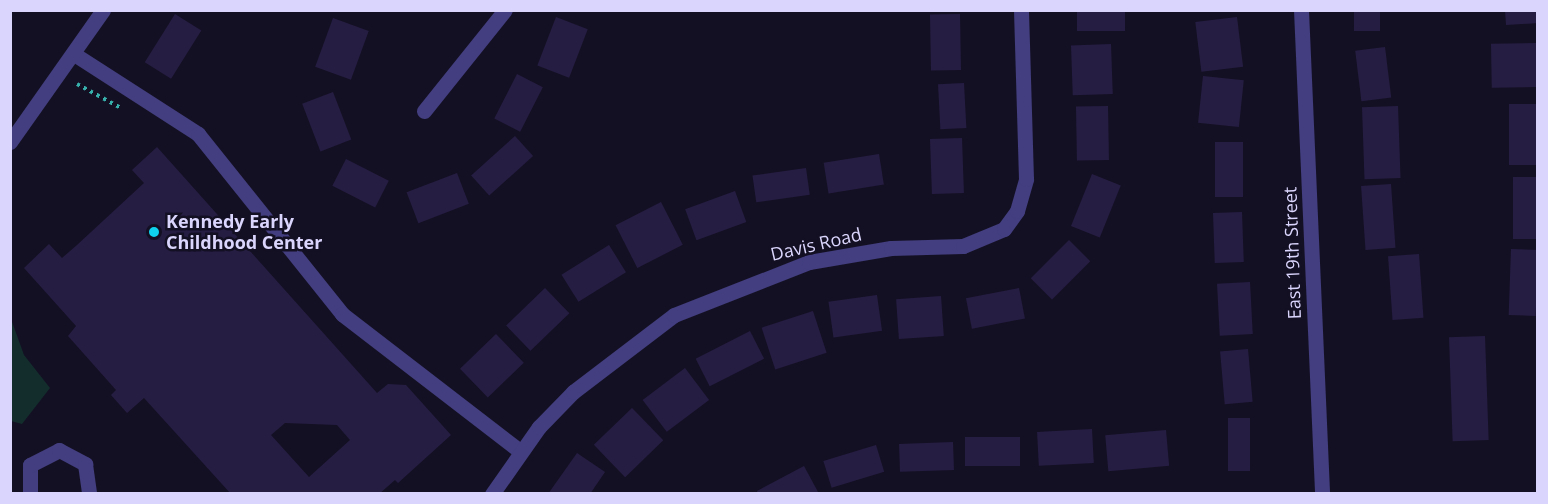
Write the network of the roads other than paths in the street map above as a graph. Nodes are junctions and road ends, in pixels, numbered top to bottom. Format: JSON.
{"nodes":[{"id":1,"x":103,"y":10,"type":"edge"},
{"id":2,"x":505,"y":10,"type":"edge"},
{"id":3,"x":1020,"y":10,"type":"edge"},
{"id":4,"x":1301,"y":10,"type":"edge"},
{"id":5,"x":74,"y":54,"type":"junction"},
{"id":6,"x":424,"y":111,"type":"dead end"},
{"id":7,"x":10,"y":142,"type":"edge"},
{"id":8,"x":520,"y":452,"type":"junction"},
{"id":9,"x":30,"y":494,"type":"edge"},
{"id":10,"x":88,"y":494,"type":"edge"},
{"id":11,"x":492,"y":494,"type":"edge"},
{"id":12,"x":1322,"y":494,"type":"edge"}],
"edges":[{"from":1,"to":5,"type":"street"},
{"from":2,"to":6,"type":"street"},
{"from":3,"to":8,"type":"street","name":"Davis Road"},
{"from":4,"to":12,"type":"street","name":"East 19th Street"},
{"from":5,"to":7,"type":"street"},
{"from":5,"to":8,"type":"street"},
{"from":8,"to":11,"type":"street","name":"Davis Road"},
{"from":9,"to":10,"type":"street"}]}
